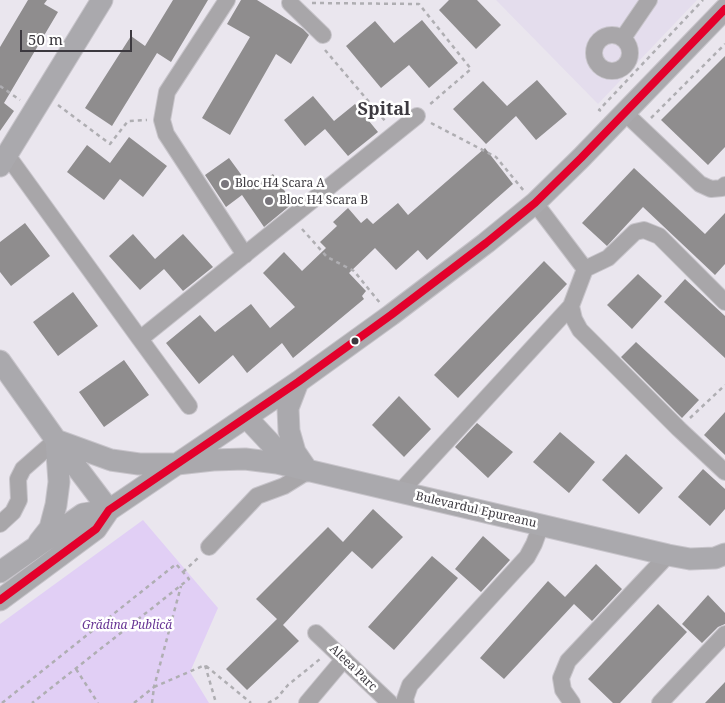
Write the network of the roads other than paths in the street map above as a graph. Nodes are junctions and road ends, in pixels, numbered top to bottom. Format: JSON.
{"nodes":[{"id":1,"x":102,"y":0,"type":"edge"},
{"id":2,"x":227,"y":0,"type":"edge"},
{"id":3,"x":649,"y":0,"type":"edge"},
{"id":4,"x":289,"y":1,"type":"edge"},
{"id":5,"x":725,"y":9,"type":"edge"},
{"id":6,"x":323,"y":35,"type":"road end"},
{"id":7,"x":623,"y":38,"type":"dead end"},
{"id":8,"x":417,"y":116,"type":"road end"},
{"id":9,"x":620,"y":119,"type":"junction"},
{"id":10,"x":4,"y":160,"type":"edge"},
{"id":11,"x":725,"y":185,"type":"edge"},
{"id":12,"x":534,"y":203,"type":"junction"},
{"id":13,"x":246,"y":255,"type":"junction"},
{"id":14,"x":584,"y":269,"type":"junction"},
{"id":15,"x":725,"y":302,"type":"edge"},
{"id":16,"x":571,"y":306,"type":"junction"},
{"id":17,"x":140,"y":339,"type":"junction"},
{"id":18,"x":0,"y":361,"type":"edge"},
{"id":19,"x":298,"y":382,"type":"junction"},
{"id":20,"x":189,"y":406,"type":"dead end"},
{"id":21,"x":246,"y":417,"type":"junction"},
{"id":22,"x":56,"y":440,"type":"junction"},
{"id":23,"x":177,"y":464,"type":"junction"},
{"id":24,"x":724,"y":470,"type":"edge"},
{"id":25,"x":308,"y":471,"type":"junction"},
{"id":26,"x":400,"y":492,"type":"junction"},
{"id":27,"x":109,"y":510,"type":"junction"},
{"id":28,"x":0,"y":524,"type":"edge"},
{"id":29,"x":540,"y":525,"type":"junction"},
{"id":30,"x":209,"y":547,"type":"road end"},
{"id":31,"x":34,"y":548,"type":"junction"},
{"id":32,"x":725,"y":554,"type":"edge"},
{"id":33,"x":668,"y":555,"type":"junction"},
{"id":34,"x":0,"y":572,"type":"edge"},
{"id":35,"x":0,"y":600,"type":"edge"},
{"id":36,"x":316,"y":633,"type":"dead end"},
{"id":37,"x":725,"y":634,"type":"edge"},
{"id":38,"x":338,"y":654,"type":"junction"},
{"id":39,"x":306,"y":703,"type":"edge"},
{"id":40,"x":390,"y":703,"type":"edge"},
{"id":41,"x":406,"y":703,"type":"edge"},
{"id":42,"x":572,"y":703,"type":"edge"},
{"id":43,"x":660,"y":703,"type":"edge"}],
"edges":[{"from":1,"to":10,"type":"main road"},
{"from":2,"to":13,"type":"street"},
{"from":3,"to":7,"type":"street"},
{"from":4,"to":6,"type":"street"},
{"from":5,"to":9,"type":"main road"},
{"from":8,"to":13,"type":"street"},
{"from":9,"to":11,"type":"street"},
{"from":9,"to":12,"type":"main road"},
{"from":10,"to":17,"type":"street"},
{"from":12,"to":14,"type":"street"},
{"from":12,"to":19,"type":"main road"},
{"from":13,"to":17,"type":"street"},
{"from":14,"to":15,"type":"street"},
{"from":14,"to":16,"type":"street"},
{"from":16,"to":24,"type":"street"},
{"from":16,"to":26,"type":"street"},
{"from":17,"to":20,"type":"street"},
{"from":18,"to":22,"type":"main road"},
{"from":19,"to":21,"type":"main road"},
{"from":19,"to":25,"type":"main road"},
{"from":21,"to":23,"type":"main road"},
{"from":21,"to":25,"type":"main road","name":"Bulevardul Epureanu"},
{"from":22,"to":23,"type":"main road"},
{"from":22,"to":27,"type":"main road"},
{"from":22,"to":28,"type":"street"},
{"from":22,"to":31,"type":"main road"},
{"from":23,"to":25,"type":"main road"},
{"from":23,"to":27,"type":"main road"},
{"from":25,"to":26,"type":"main road","name":"Bulevardul Epureanu"},
{"from":25,"to":30,"type":"street"},
{"from":26,"to":29,"type":"main road","name":"Bulevardul Epureanu"},
{"from":27,"to":31,"type":"main road"},
{"from":27,"to":35,"type":"main road"},
{"from":29,"to":33,"type":"main road","name":"Bulevardul Epureanu"},
{"from":29,"to":41,"type":"street"},
{"from":31,"to":34,"type":"main road"},
{"from":32,"to":33,"type":"main road","name":"Bulevardul Epureanu"},
{"from":33,"to":42,"type":"street"},
{"from":36,"to":38,"type":"street","name":"Aleea Parc"},
{"from":37,"to":43,"type":"street"},
{"from":38,"to":39,"type":"street"},
{"from":38,"to":40,"type":"street","name":"Aleea Parc"}]}
